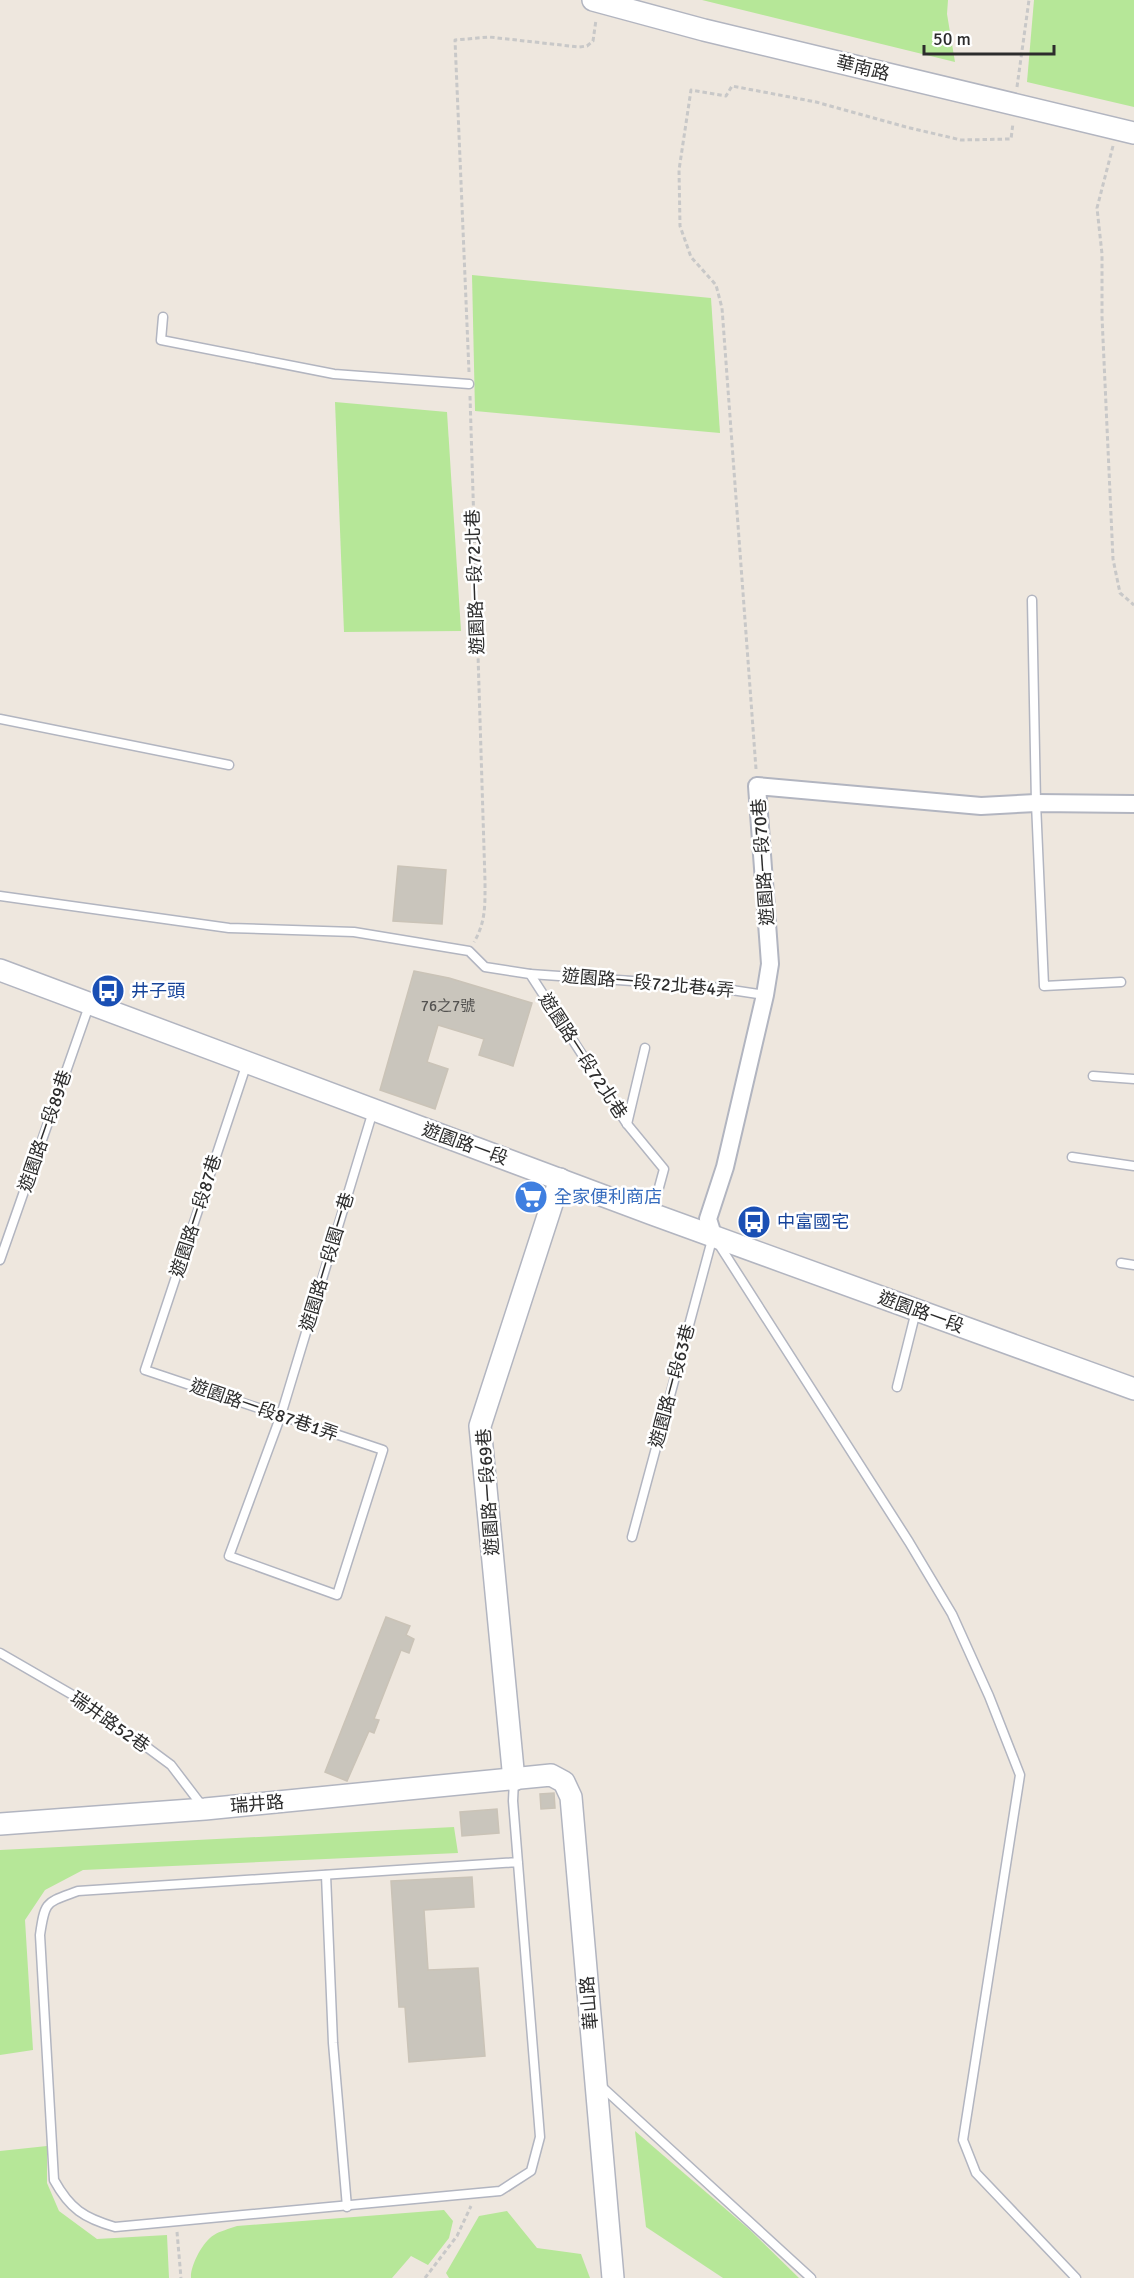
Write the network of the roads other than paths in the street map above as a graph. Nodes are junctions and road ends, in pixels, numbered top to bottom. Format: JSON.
{"nodes":[{"id":1,"x":595,"y":1,"type":"edge"},
{"id":2,"x":1126,"y":131,"type":"edge"},
{"id":3,"x":163,"y":317,"type":"dead end"},
{"id":4,"x":469,"y":384,"type":"road end"},
{"id":5,"x":1032,"y":600,"type":"dead end"},
{"id":6,"x":0,"y":719,"type":"edge"},
{"id":7,"x":229,"y":765,"type":"dead end"},
{"id":8,"x":1036,"y":803,"type":"junction"},
{"id":9,"x":1134,"y":804,"type":"edge"},
{"id":10,"x":0,"y":896,"type":"edge"},
{"id":11,"x":0,"y":970,"type":"edge"},
{"id":12,"x":530,"y":974,"type":"junction"},
{"id":13,"x":1121,"y":982,"type":"dead end"},
{"id":14,"x":765,"y":994,"type":"junction"},
{"id":15,"x":91,"y":1003,"type":"junction"},
{"id":16,"x":645,"y":1048,"type":"dead end"},
{"id":17,"x":247,"y":1062,"type":"junction"},
{"id":18,"x":1093,"y":1076,"type":"dead end"},
{"id":19,"x":1134,"y":1079,"type":"edge"},
{"id":20,"x":374,"y":1110,"type":"junction"},
{"id":21,"x":627,"y":1124,"type":"junction"},
{"id":22,"x":1072,"y":1157,"type":"dead end"},
{"id":23,"x":1134,"y":1166,"type":"edge"},
{"id":24,"x":560,"y":1179,"type":"junction"},
{"id":25,"x":651,"y":1214,"type":"junction"},
{"id":26,"x":713,"y":1235,"type":"junction"},
{"id":27,"x":0,"y":1260,"type":"edge"},
{"id":28,"x":1121,"y":1263,"type":"dead end"},
{"id":29,"x":1134,"y":1265,"type":"edge"},
{"id":30,"x":916,"y":1311,"type":"junction"},
{"id":31,"x":145,"y":1370,"type":"joint"},
{"id":32,"x":897,"y":1388,"type":"dead end"},
{"id":33,"x":1134,"y":1389,"type":"edge"},
{"id":34,"x":281,"y":1415,"type":"junction"},
{"id":35,"x":383,"y":1450,"type":"joint"},
{"id":36,"x":632,"y":1537,"type":"dead end"},
{"id":37,"x":0,"y":1653,"type":"edge"},
{"id":38,"x":514,"y":1780,"type":"junction"},
{"id":39,"x":205,"y":1809,"type":"junction"},
{"id":40,"x":0,"y":1824,"type":"edge"},
{"id":41,"x":518,"y":1862,"type":"junction"},
{"id":42,"x":326,"y":1875,"type":"junction"},
{"id":43,"x":596,"y":2081,"type":"junction"},
{"id":44,"x":347,"y":2207,"type":"junction"},
{"id":45,"x":614,"y":2278,"type":"edge"},
{"id":46,"x":811,"y":2278,"type":"edge"},
{"id":47,"x":1076,"y":2278,"type":"edge"}],
"edges":[{"from":1,"to":2,"type":"street","name":"華南路"},
{"from":3,"to":4,"type":"lane"},
{"from":5,"to":8,"type":"lane"},
{"from":6,"to":7,"type":"lane"},
{"from":8,"to":9,"type":"street","name":"遊園路一段70巷"},
{"from":8,"to":13,"type":"lane"},
{"from":8,"to":14,"type":"street","name":"遊園路一段70巷"},
{"from":10,"to":12,"type":"lane","name":"遊園路一段72北巷"},
{"from":11,"to":15,"type":"street","name":"遊園路一段"},
{"from":12,"to":14,"type":"lane","name":"遊園路一段72北巷4弄"},
{"from":12,"to":21,"type":"lane","name":"遊園路一段72北巷"},
{"from":14,"to":26,"type":"street","name":"遊園路一段70巷"},
{"from":15,"to":17,"type":"street","name":"遊園路一段"},
{"from":15,"to":27,"type":"lane","name":"遊園路一段89巷"},
{"from":16,"to":21,"type":"lane"},
{"from":17,"to":20,"type":"street","name":"遊園路一段"},
{"from":17,"to":31,"type":"lane","name":"遊園路一段87巷"},
{"from":18,"to":19,"type":"lane"},
{"from":20,"to":24,"type":"street","name":"遊園路一段"},
{"from":20,"to":34,"type":"lane","name":"遊園路一段園一巷"},
{"from":21,"to":25,"type":"lane","name":"遊園路一段72北巷"},
{"from":22,"to":23,"type":"lane"},
{"from":24,"to":25,"type":"street","name":"遊園路一段"},
{"from":24,"to":38,"type":"street","name":"遊園路一段69巷"},
{"from":25,"to":26,"type":"street","name":"遊園路一段"},
{"from":26,"to":30,"type":"street","name":"遊園路一段"},
{"from":26,"to":36,"type":"lane","name":"遊園路一段63巷"},
{"from":26,"to":47,"type":"lane"},
{"from":28,"to":29,"type":"lane"},
{"from":30,"to":32,"type":"lane"},
{"from":30,"to":33,"type":"street","name":"遊園路一段"},
{"from":31,"to":34,"type":"lane","name":"遊園路一段87巷1弄"},
{"from":34,"to":35,"type":"lane","name":"遊園路一段87巷1弄"},
{"from":34,"to":35,"type":"lane","name":"遊園路一段園一巷"},
{"from":37,"to":39,"type":"lane","name":"瑞井路52巷"},
{"from":38,"to":39,"type":"street","name":"瑞井路"},
{"from":38,"to":41,"type":"lane"},
{"from":38,"to":43,"type":"street","name":"華山路"},
{"from":39,"to":40,"type":"street","name":"瑞井路"},
{"from":41,"to":42,"type":"lane"},
{"from":41,"to":44,"type":"lane"},
{"from":42,"to":44,"type":"lane"},
{"from":42,"to":44,"type":"lane"},
{"from":43,"to":45,"type":"street","name":"華山路"},
{"from":43,"to":46,"type":"lane"}]}
